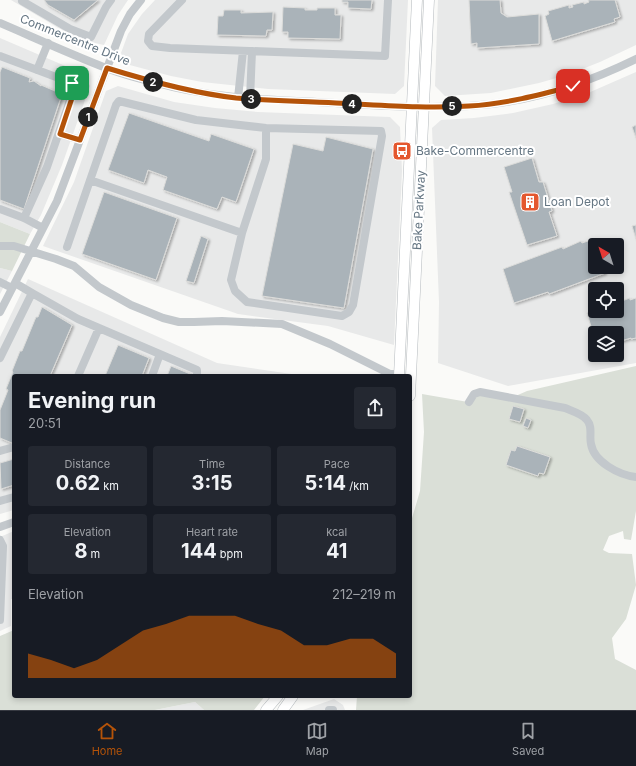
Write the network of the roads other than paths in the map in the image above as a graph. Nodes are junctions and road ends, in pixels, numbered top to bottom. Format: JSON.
{"nodes":[{"id":1,"x":111,"y":0,"type":"edge"},
{"id":2,"x":182,"y":0,"type":"edge"},
{"id":3,"x":388,"y":0,"type":"edge"},
{"id":4,"x":417,"y":0,"type":"edge"},
{"id":5,"x":429,"y":0,"type":"edge"},
{"id":6,"x":22,"y":1,"type":"dead end"},
{"id":7,"x":139,"y":1,"type":"edge"},
{"id":8,"x":1,"y":24,"type":"edge"},
{"id":9,"x":48,"y":43,"type":"junction"},
{"id":10,"x":243,"y":51,"type":"junction"},
{"id":11,"x":252,"y":51,"type":"junction"},
{"id":12,"x":0,"y":56,"type":"edge"},
{"id":13,"x":636,"y":59,"type":"edge"},
{"id":14,"x":107,"y":68,"type":"junction"},
{"id":15,"x":37,"y":70,"type":"junction"},
{"id":16,"x":238,"y":98,"type":"junction"},
{"id":17,"x":250,"y":99,"type":"junction"},
{"id":18,"x":412,"y":107,"type":"junction"},
{"id":19,"x":424,"y":107,"type":"junction"},
{"id":20,"x":266,"y":128,"type":"junction"},
{"id":21,"x":60,"y":134,"type":"junction"},
{"id":22,"x":80,"y":140,"type":"junction"},
{"id":23,"x":90,"y":180,"type":"junction"},
{"id":24,"x":0,"y":209,"type":"edge"},
{"id":25,"x":24,"y":218,"type":"junction"},
{"id":26,"x":43,"y":228,"type":"junction"},
{"id":27,"x":242,"y":233,"type":"junction"},
{"id":28,"x":0,"y":246,"type":"edge"},
{"id":29,"x":67,"y":247,"type":"dead end"},
{"id":30,"x":31,"y":251,"type":"junction"},
{"id":31,"x":0,"y":282,"type":"edge"},
{"id":32,"x":13,"y":285,"type":"junction"},
{"id":33,"x":32,"y":293,"type":"junction"},
{"id":34,"x":0,"y":312,"type":"edge"},
{"id":35,"x":99,"y":328,"type":"junction"},
{"id":36,"x":160,"y":354,"type":"junction"},
{"id":37,"x":0,"y":358,"type":"edge"},
{"id":38,"x":79,"y":374,"type":"edge"},
{"id":39,"x":153,"y":374,"type":"edge"},
{"id":40,"x":197,"y":374,"type":"edge"},
{"id":41,"x":390,"y":374,"type":"edge"},
{"id":42,"x":399,"y":374,"type":"edge"},
{"id":43,"x":411,"y":374,"type":"edge"},
{"id":44,"x":469,"y":402,"type":"dead end"},
{"id":45,"x":12,"y":448,"type":"edge"},
{"id":46,"x":0,"y":451,"type":"edge"},
{"id":47,"x":636,"y":477,"type":"edge"},
{"id":48,"x":12,"y":498,"type":"edge"},
{"id":49,"x":0,"y":501,"type":"edge"},
{"id":50,"x":12,"y":523,"type":"edge"},
{"id":51,"x":0,"y":527,"type":"edge"},
{"id":52,"x":0,"y":540,"type":"edge"},
{"id":53,"x":0,"y":620,"type":"edge"},
{"id":54,"x":276,"y":698,"type":"edge"},
{"id":55,"x":292,"y":698,"type":"edge"},
{"id":56,"x":266,"y":710,"type":"edge"},
{"id":57,"x":283,"y":710,"type":"edge"},
{"id":58,"x":329,"y":710,"type":"edge"},
{"id":59,"x":333,"y":710,"type":"edge"}],
"edges":[{"from":1,"to":6,"type":"street"},
{"from":2,"to":10,"type":"street"},
{"from":3,"to":11,"type":"street"},
{"from":4,"to":18,"type":"main road","name":"Bake Parkway"},
{"from":5,"to":19,"type":"main road","name":"Bake Parkway"},
{"from":7,"to":14,"type":"street"},
{"from":8,"to":9,"type":"street","name":"Commercentre Drive"},
{"from":9,"to":14,"type":"street","name":"Commercentre Drive"},
{"from":9,"to":15,"type":"street"},
{"from":10,"to":11,"type":"street"},
{"from":10,"to":16,"type":"street"},
{"from":11,"to":17,"type":"street"},
{"from":12,"to":15,"type":"street"},
{"from":13,"to":19,"type":"street","name":"Commercentre Drive"},
{"from":14,"to":16,"type":"street","name":"Commercentre Drive"},
{"from":14,"to":22,"type":"street"},
{"from":15,"to":21,"type":"street"},
{"from":16,"to":17,"type":"street","name":"Commercentre Drive"},
{"from":17,"to":18,"type":"street","name":"Commercentre Drive"},
{"from":18,"to":19,"type":"street","name":"Commercentre Drive"},
{"from":18,"to":42,"type":"main road","name":"Bake Parkway"},
{"from":19,"to":43,"type":"main road","name":"Bake Parkway"},
{"from":20,"to":23,"type":"street"},
{"from":20,"to":27,"type":"street"},
{"from":20,"to":27,"type":"street"},
{"from":21,"to":22,"type":"street"},
{"from":21,"to":25,"type":"street"},
{"from":22,"to":26,"type":"street"},
{"from":23,"to":27,"type":"street"},
{"from":23,"to":29,"type":"street"},
{"from":24,"to":25,"type":"street"},
{"from":25,"to":26,"type":"street"},
{"from":26,"to":30,"type":"street"},
{"from":28,"to":30,"type":"street"},
{"from":30,"to":32,"type":"street"},
{"from":30,"to":41,"type":"street"},
{"from":31,"to":32,"type":"street"},
{"from":32,"to":33,"type":"street"},
{"from":32,"to":34,"type":"street"},
{"from":33,"to":35,"type":"street"},
{"from":33,"to":37,"type":"street"},
{"from":35,"to":36,"type":"street"},
{"from":35,"to":38,"type":"street"},
{"from":36,"to":39,"type":"street"},
{"from":36,"to":40,"type":"street"},
{"from":44,"to":47,"type":"street"},
{"from":45,"to":46,"type":"street"},
{"from":48,"to":49,"type":"street"},
{"from":50,"to":51,"type":"street"},
{"from":52,"to":53,"type":"street"},
{"from":54,"to":56,"type":"main road"},
{"from":55,"to":57,"type":"main road"},
{"from":58,"to":59,"type":"street"}]}
